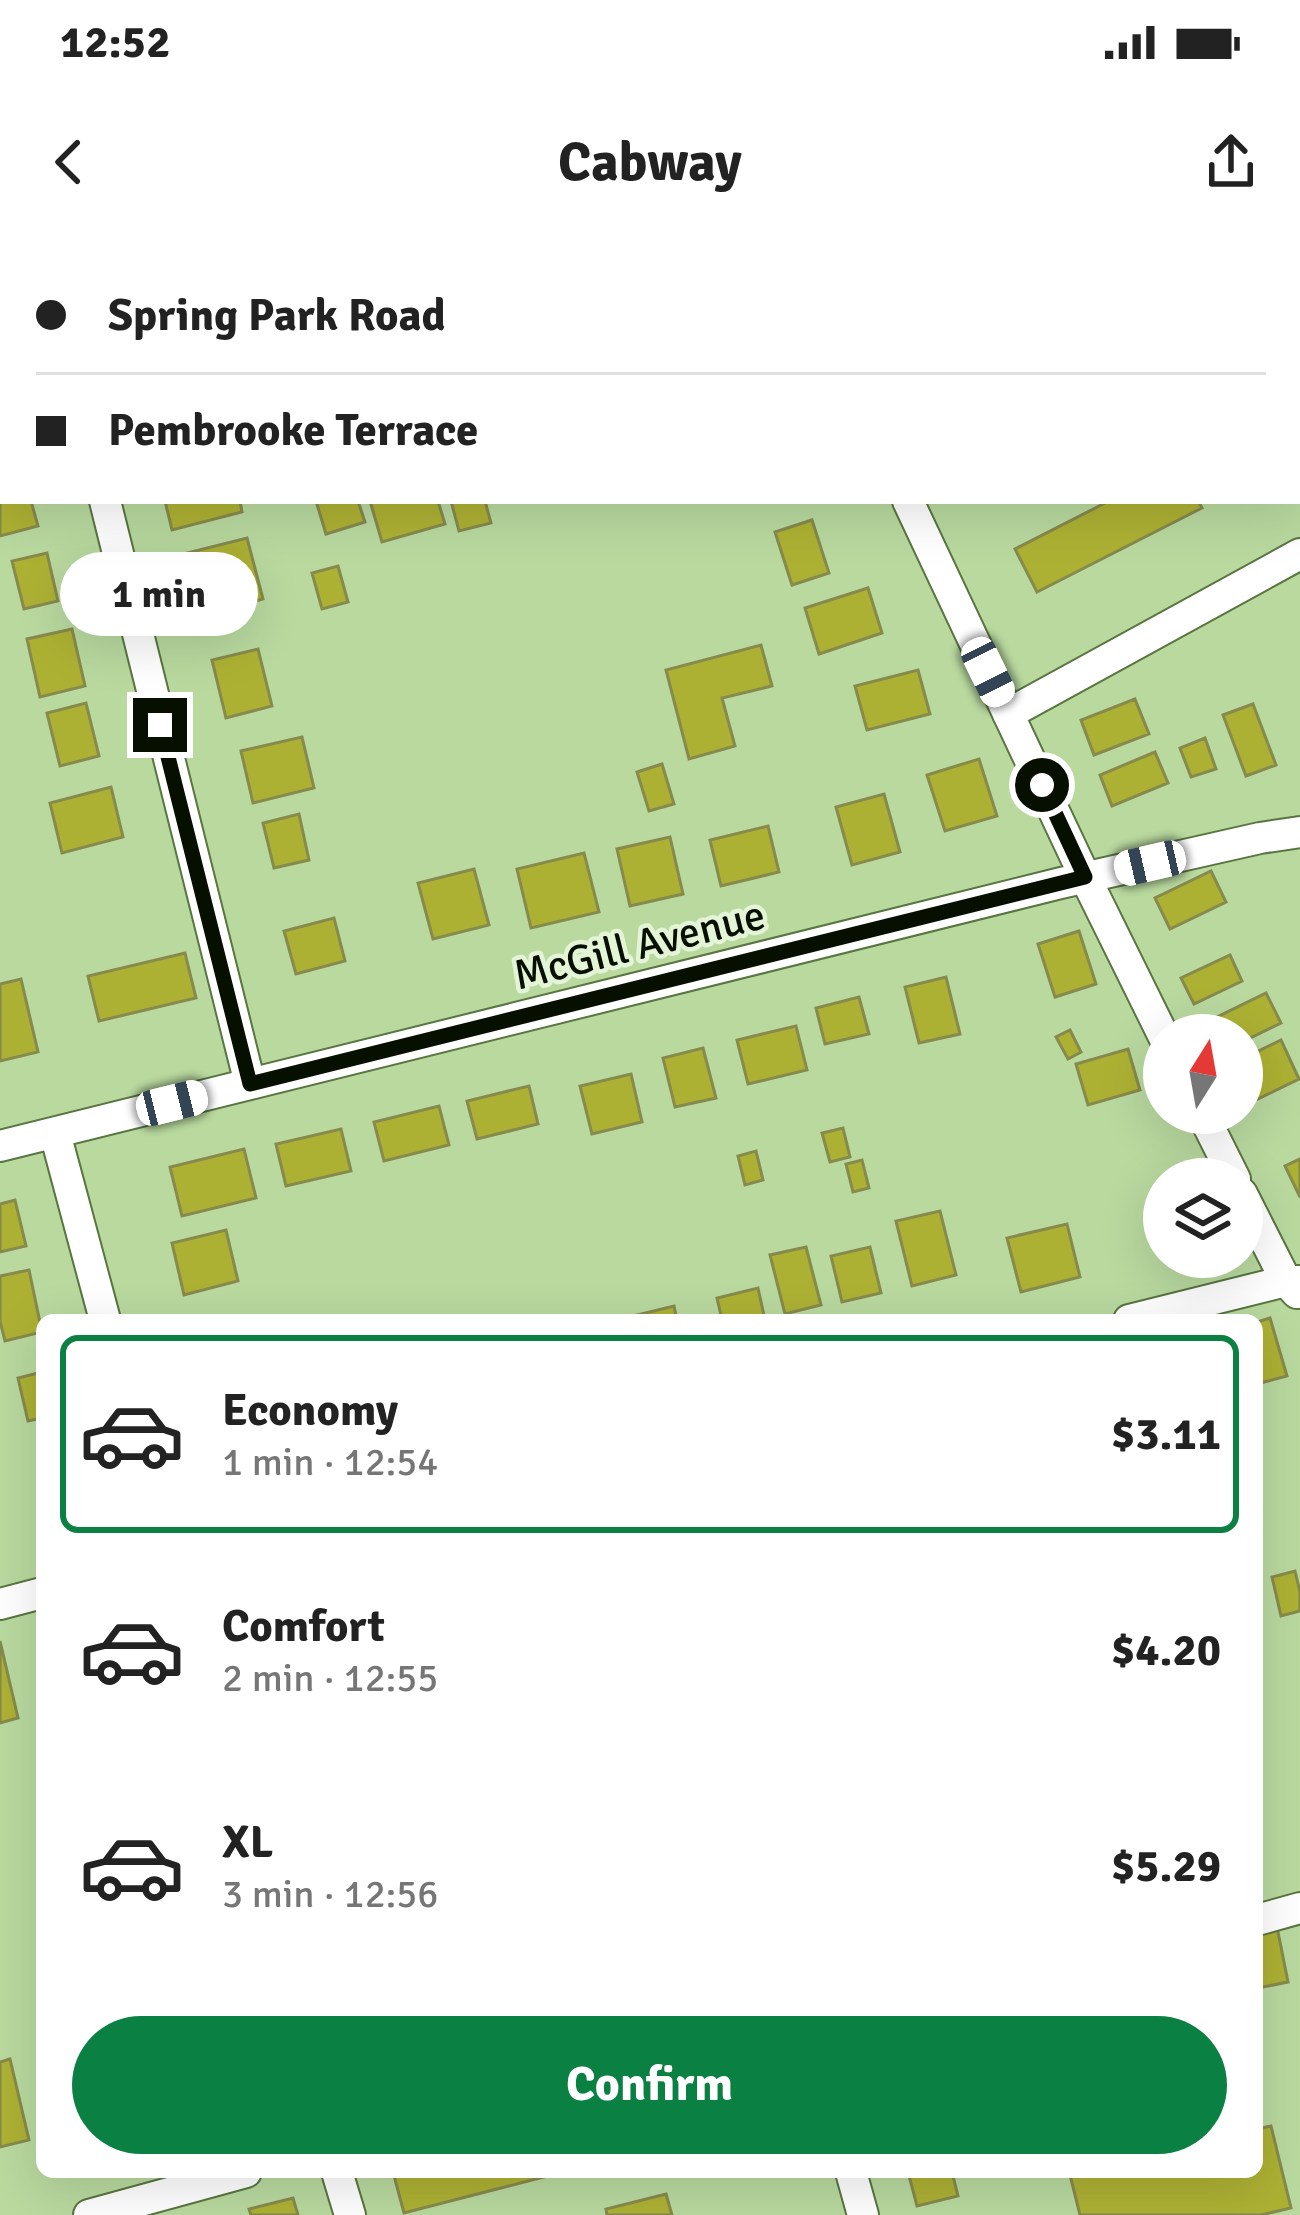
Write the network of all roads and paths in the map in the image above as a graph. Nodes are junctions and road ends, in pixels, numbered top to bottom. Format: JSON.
{"nodes":[{"id":1,"x":106,"y":504,"type":"edge"},
{"id":2,"x":909,"y":504,"type":"edge"},
{"id":3,"x":1300,"y":554,"type":"edge"},
{"id":4,"x":1009,"y":714,"type":"junction"},
{"id":5,"x":1300,"y":832,"type":"edge"},
{"id":6,"x":1085,"y":877,"type":"junction"},
{"id":7,"x":1153,"y":1014,"type":"edge"},
{"id":8,"x":250,"y":1084,"type":"junction"},
{"id":9,"x":55,"y":1133,"type":"junction"},
{"id":10,"x":0,"y":1146,"type":"edge"},
{"id":11,"x":1263,"y":1230,"type":"edge"},
{"id":12,"x":1295,"y":1286,"type":"edge"},
{"id":13,"x":103,"y":1314,"type":"edge"},
{"id":14,"x":1158,"y":1314,"type":"edge"},
{"id":15,"x":36,"y":1595,"type":"edge"},
{"id":16,"x":0,"y":1604,"type":"edge"},
{"id":17,"x":1300,"y":1908,"type":"edge"},
{"id":18,"x":1263,"y":1918,"type":"edge"},
{"id":19,"x":224,"y":2178,"type":"edge"},
{"id":20,"x":339,"y":2178,"type":"edge"},
{"id":21,"x":853,"y":2178,"type":"edge"},
{"id":22,"x":89,"y":2215,"type":"edge"},
{"id":23,"x":350,"y":2215,"type":"edge"},
{"id":24,"x":863,"y":2215,"type":"edge"}],
"edges":[{"from":1,"to":8,"type":"street"},
{"from":2,"to":4,"type":"street"},
{"from":3,"to":4,"type":"street"},
{"from":4,"to":6,"type":"street"},
{"from":5,"to":6,"type":"street","name":"McGill Avenue"},
{"from":6,"to":7,"type":"street"},
{"from":6,"to":8,"type":"street","name":"McGill Avenue"},
{"from":8,"to":9,"type":"street","name":"McGill Avenue"},
{"from":9,"to":10,"type":"street","name":"McGill Avenue"},
{"from":9,"to":13,"type":"street"},
{"from":11,"to":12,"type":"street"},
{"from":12,"to":14,"type":"street"},
{"from":15,"to":16,"type":"street"},
{"from":17,"to":18,"type":"street"},
{"from":19,"to":22,"type":"street"},
{"from":20,"to":23,"type":"street"},
{"from":21,"to":24,"type":"street"}]}
